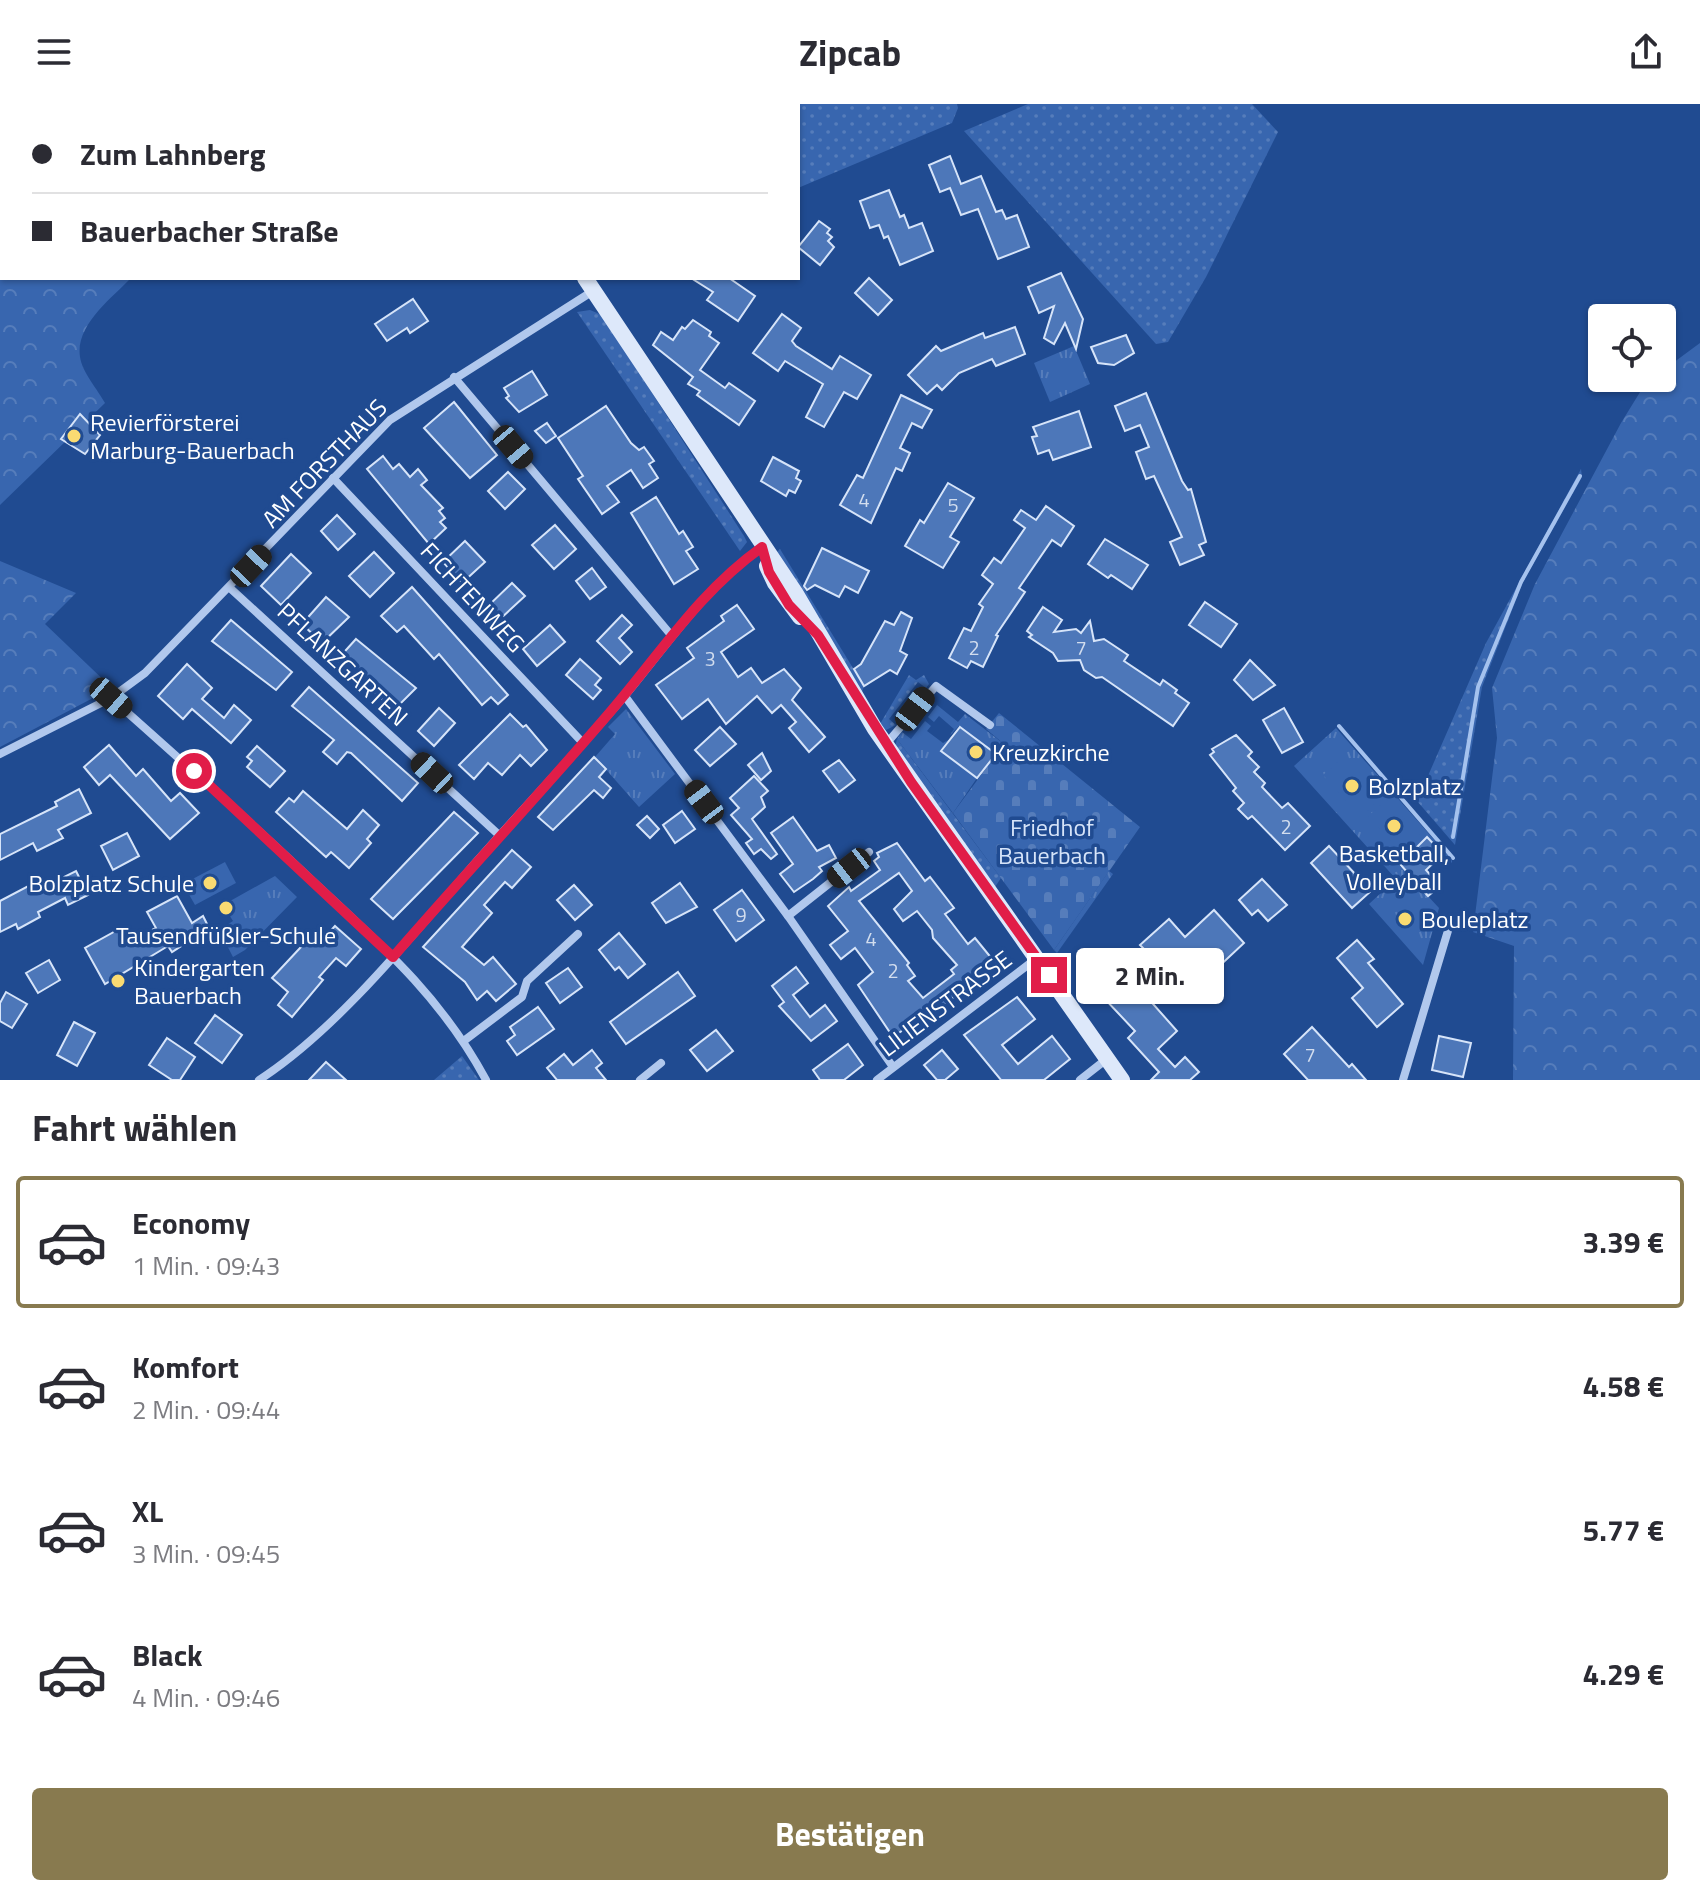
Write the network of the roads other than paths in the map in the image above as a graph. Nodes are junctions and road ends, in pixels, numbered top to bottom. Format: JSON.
{"nodes":[{"id":1,"x":590,"y":284,"type":"edge"},
{"id":2,"x":454,"y":377,"type":"junction"},
{"id":3,"x":333,"y":478,"type":"junction"},
{"id":4,"x":763,"y":548,"type":"junction"},
{"id":5,"x":230,"y":588,"type":"junction"},
{"id":6,"x":671,"y":635,"type":"junction"},
{"id":7,"x":624,"y":695,"type":"junction"},
{"id":8,"x":111,"y":698,"type":"junction"},
{"id":9,"x":990,"y":725,"type":"dead end"},
{"id":10,"x":583,"y":743,"type":"junction"},
{"id":11,"x":886,"y":745,"type":"junction"},
{"id":12,"x":0,"y":754,"type":"edge"},
{"id":13,"x":499,"y":835,"type":"junction"},
{"id":14,"x":869,"y":852,"type":"dead end"},
{"id":15,"x":788,"y":916,"type":"junction"},
{"id":16,"x":1450,"y":924,"type":"dead end"},
{"id":17,"x":578,"y":934,"type":"dead end"},
{"id":18,"x":393,"y":957,"type":"junction"},
{"id":19,"x":1037,"y":958,"type":"junction"},
{"id":20,"x":465,"y":1040,"type":"junction"},
{"id":21,"x":1108,"y":1058,"type":"junction"},
{"id":22,"x":661,"y":1063,"type":"dead end"},
{"id":23,"x":893,"y":1067,"type":"junction"},
{"id":24,"x":259,"y":1080,"type":"edge"},
{"id":25,"x":486,"y":1080,"type":"edge"},
{"id":26,"x":640,"y":1080,"type":"edge"},
{"id":27,"x":877,"y":1080,"type":"edge"},
{"id":28,"x":1080,"y":1080,"type":"edge"},
{"id":29,"x":1122,"y":1080,"type":"edge"},
{"id":30,"x":1403,"y":1080,"type":"edge"}],
"edges":[{"from":1,"to":2,"type":"street","name":"AM FORSTHAUS"},
{"from":1,"to":4,"type":"street"},
{"from":2,"to":3,"type":"street","name":"AM FORSTHAUS"},
{"from":2,"to":6,"type":"street"},
{"from":3,"to":5,"type":"street","name":"AM FORSTHAUS"},
{"from":3,"to":10,"type":"street","name":"FICHTENWEG"},
{"from":4,"to":6,"type":"street"},
{"from":4,"to":11,"type":"street"},
{"from":5,"to":8,"type":"street","name":"AM FORSTHAUS"},
{"from":5,"to":13,"type":"street","name":"PFLANZGARTEN"},
{"from":6,"to":7,"type":"street"},
{"from":7,"to":10,"type":"street"},
{"from":7,"to":15,"type":"street"},
{"from":8,"to":12,"type":"street","name":"AM FORSTHAUS"},
{"from":8,"to":18,"type":"street"},
{"from":9,"to":11,"type":"street"},
{"from":10,"to":13,"type":"street"},
{"from":11,"to":19,"type":"street"},
{"from":13,"to":18,"type":"street"},
{"from":14,"to":15,"type":"street"},
{"from":15,"to":23,"type":"street"},
{"from":16,"to":30,"type":"street"},
{"from":17,"to":20,"type":"street"},
{"from":18,"to":20,"type":"street"},
{"from":18,"to":24,"type":"street"},
{"from":19,"to":21,"type":"street"},
{"from":19,"to":23,"type":"street","name":"LILIENSTRASSE"},
{"from":20,"to":25,"type":"street"},
{"from":21,"to":28,"type":"street"},
{"from":21,"to":29,"type":"street"},
{"from":22,"to":26,"type":"street"},
{"from":23,"to":27,"type":"street","name":"LILIENSTRASSE"}]}
